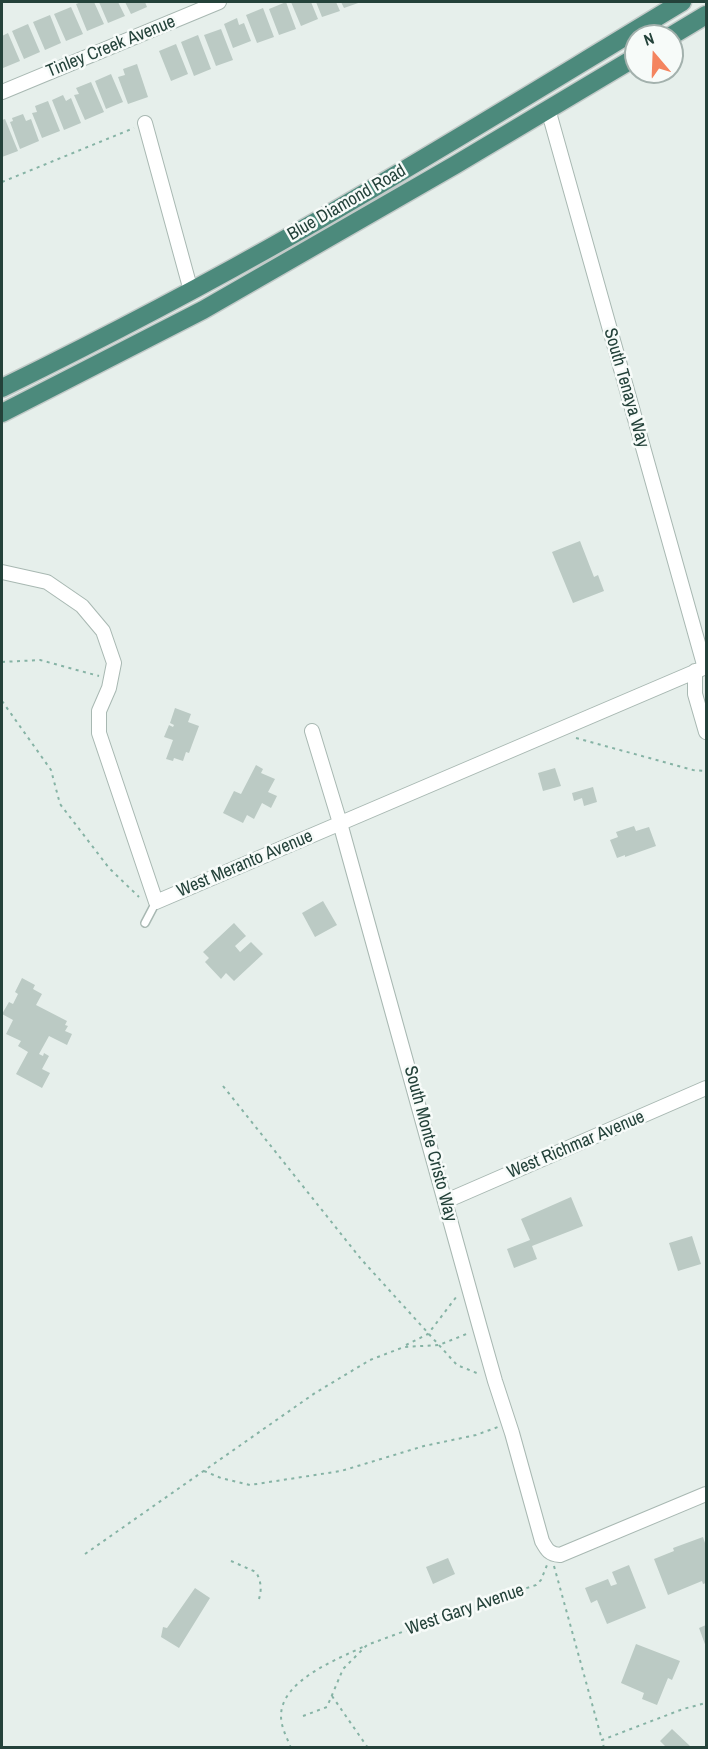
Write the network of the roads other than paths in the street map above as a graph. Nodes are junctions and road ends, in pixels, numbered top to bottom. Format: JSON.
{"nodes":[{"id":1,"x":219,"y":2,"type":"edge"},
{"id":2,"x":682,"y":2,"type":"edge"},
{"id":3,"x":706,"y":15,"type":"edge"},
{"id":4,"x":684,"y":28,"type":"edge"},
{"id":5,"x":624,"y":64,"type":"edge"},
{"id":6,"x":2,"y":92,"type":"edge"},
{"id":7,"x":548,"y":109,"type":"junction"},
{"id":8,"x":145,"y":123,"type":"road end"},
{"id":9,"x":191,"y":291,"type":"junction"},
{"id":10,"x":2,"y":387,"type":"edge"},
{"id":11,"x":2,"y":413,"type":"edge"},
{"id":12,"x":2,"y":572,"type":"edge"},
{"id":13,"x":702,"y":669,"type":"edge"},
{"id":14,"x":312,"y":731,"type":"dead end"},
{"id":15,"x":706,"y":732,"type":"edge"},
{"id":16,"x":340,"y":823,"type":"junction"},
{"id":17,"x":156,"y":902,"type":"junction"},
{"id":18,"x":146,"y":923,"type":"dead end"},
{"id":19,"x":706,"y":1088,"type":"edge"},
{"id":20,"x":446,"y":1201,"type":"junction"},
{"id":21,"x":706,"y":1494,"type":"edge"}],
"edges":[{"from":1,"to":6,"type":"street","name":"Tinley Creek Avenue"},
{"from":2,"to":9,"type":"highway","name":"Blue Diamond Road"},
{"from":3,"to":4,"type":"highway"},
{"from":5,"to":7,"type":"highway","name":"Blue Diamond Road"},
{"from":7,"to":11,"type":"highway","name":"Blue Diamond Road"},
{"from":7,"to":13,"type":"street","name":"South Tenaya Way"},
{"from":8,"to":9,"type":"street"},
{"from":9,"to":10,"type":"highway","name":"Blue Diamond Road"},
{"from":12,"to":17,"type":"street","name":"West Meranto Avenue"},
{"from":13,"to":15,"type":"street","name":"South Tenaya Way"},
{"from":13,"to":16,"type":"street","name":"West Meranto Avenue"},
{"from":14,"to":16,"type":"street","name":"South Monte Cristo Way"},
{"from":16,"to":17,"type":"street","name":"West Meranto Avenue"},
{"from":16,"to":20,"type":"street","name":"South Monte Cristo Way"},
{"from":17,"to":18,"type":"lane"},
{"from":19,"to":20,"type":"street","name":"West Richmar Avenue"},
{"from":20,"to":21,"type":"street","name":"South Monte Cristo Way"}]}
